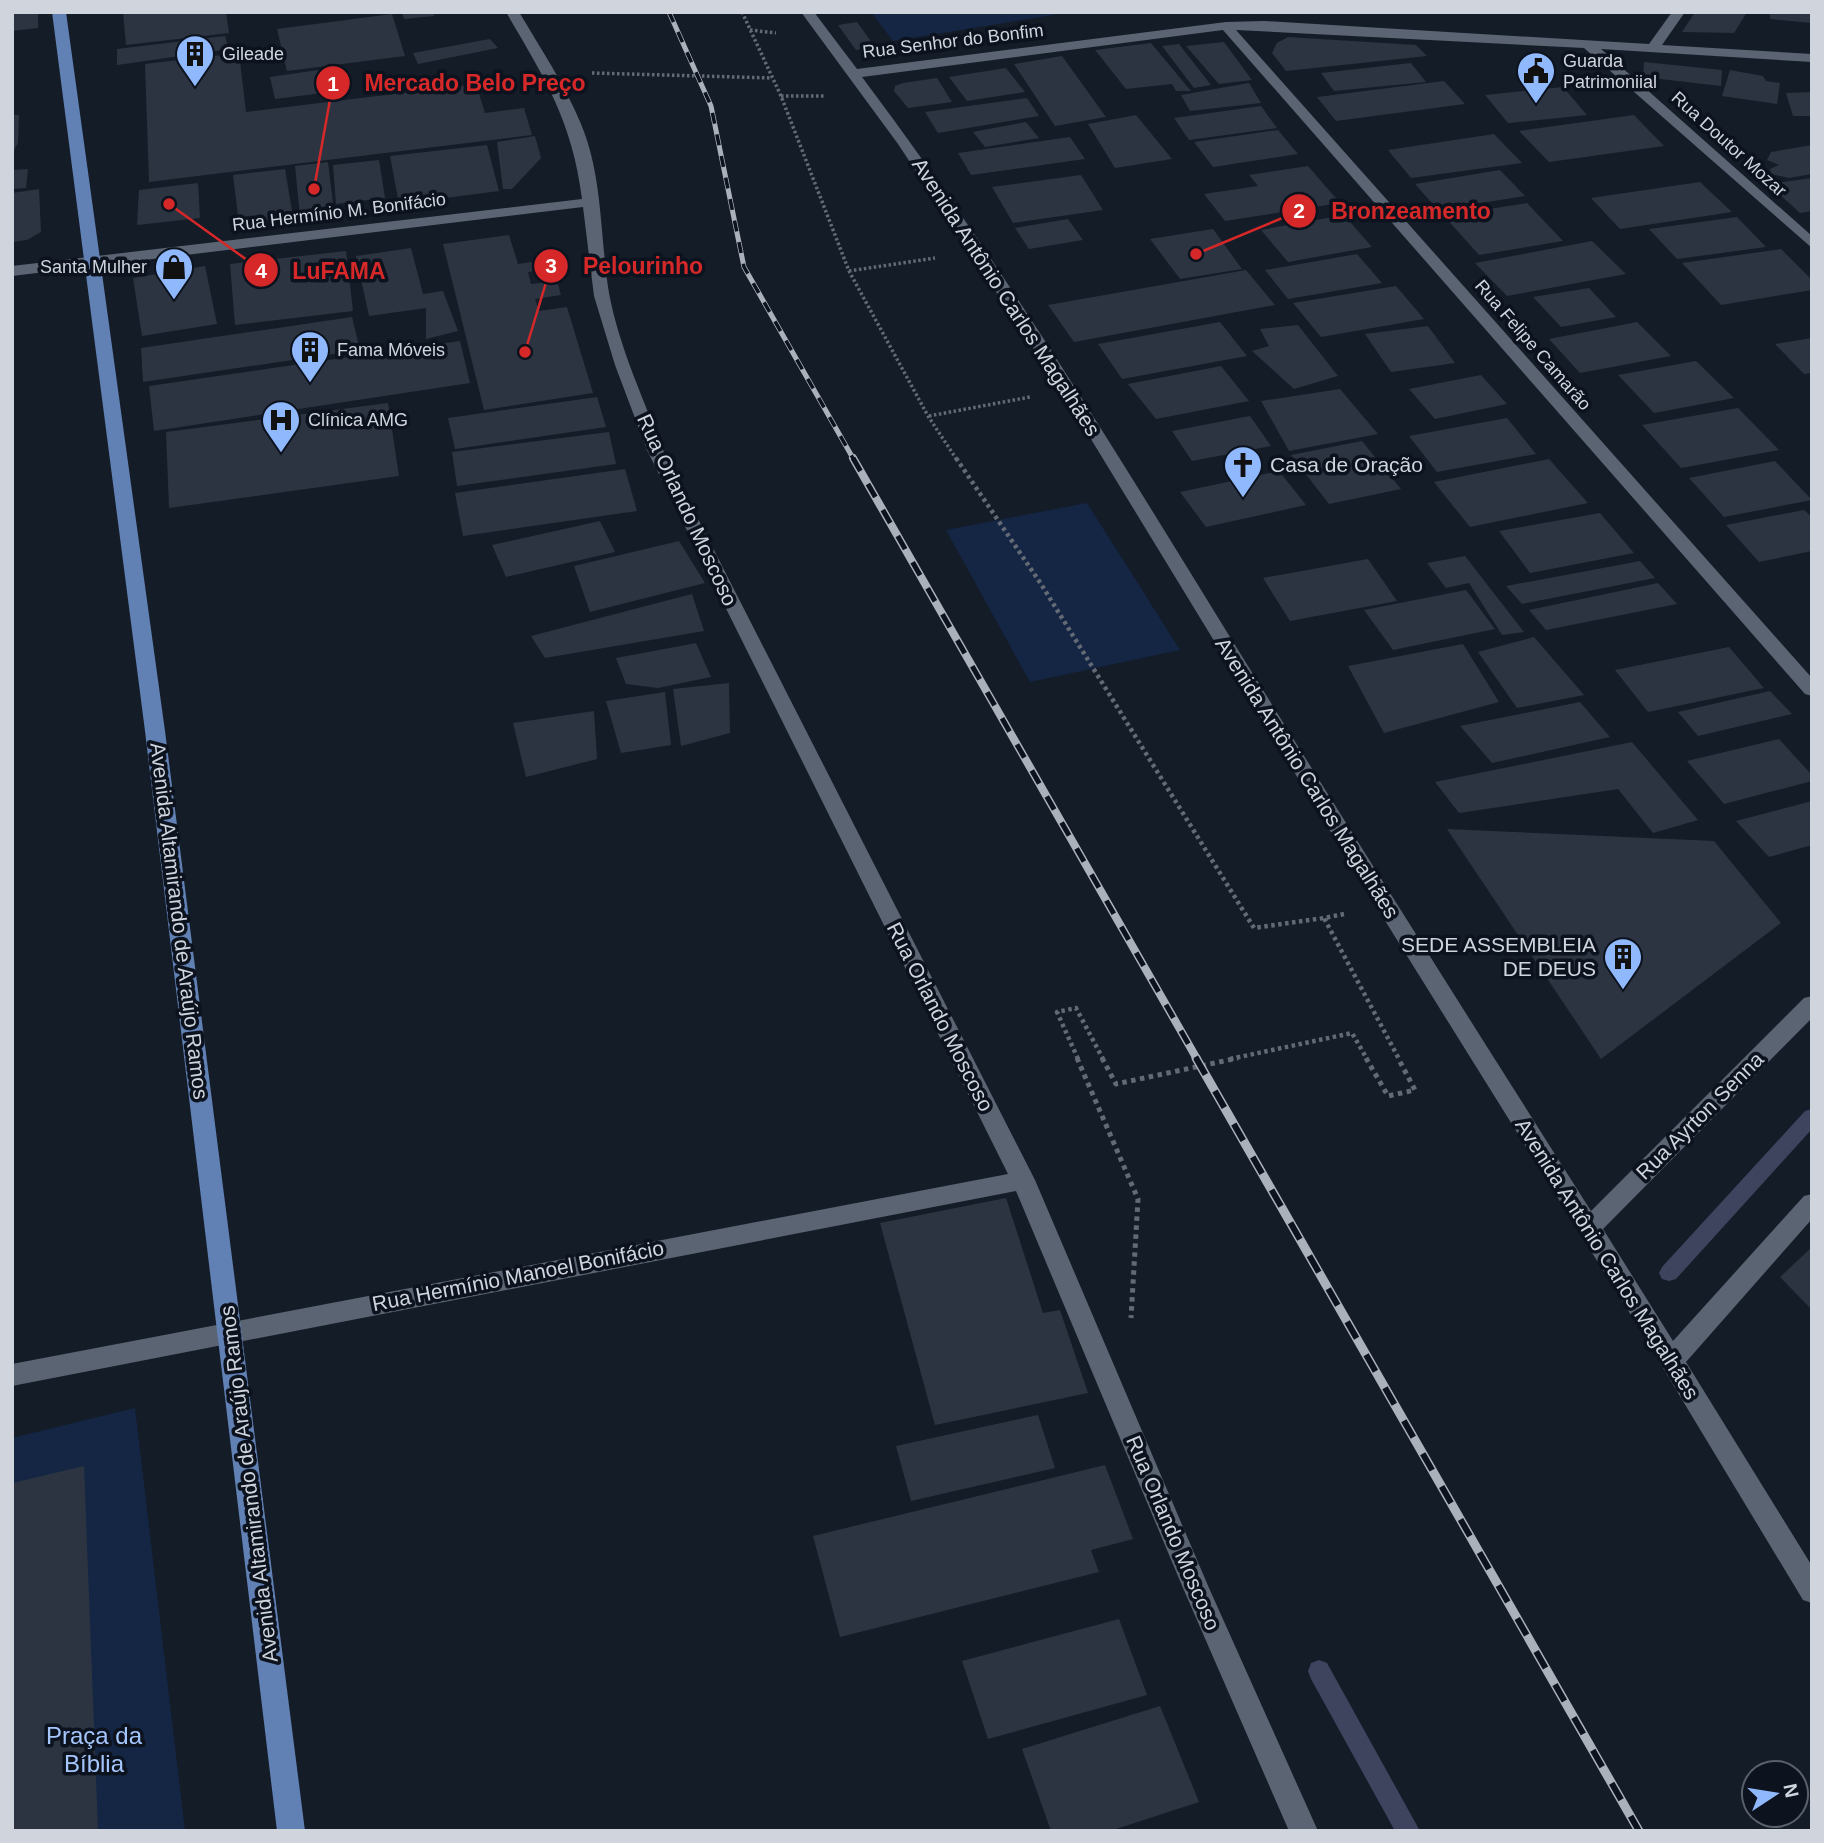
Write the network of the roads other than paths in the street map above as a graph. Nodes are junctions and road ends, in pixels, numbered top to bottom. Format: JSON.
{"nodes":[{"id":1,"x":59,"y":12,"type":"edge"},
{"id":2,"x":512,"y":12,"type":"edge"},
{"id":3,"x":807,"y":12,"type":"edge"},
{"id":4,"x":1679,"y":12,"type":"edge"},
{"id":5,"x":1226,"y":26,"type":"junction"},
{"id":6,"x":1589,"y":46,"type":"junction"},
{"id":7,"x":1653,"y":48,"type":"junction"},
{"id":8,"x":1812,"y":58,"type":"edge"},
{"id":9,"x":852,"y":74,"type":"junction"},
{"id":10,"x":590,"y":202,"type":"junction"},
{"id":11,"x":1812,"y":244,"type":"edge"},
{"id":12,"x":93,"y":261,"type":"junction"},
{"id":13,"x":12,"y":271,"type":"edge"},
{"id":14,"x":1812,"y":690,"type":"edge"},
{"id":15,"x":1812,"y":1004,"type":"edge"},
{"id":16,"x":1024,"y":1180,"type":"junction"},
{"id":17,"x":1812,"y":1203,"type":"edge"},
{"id":18,"x":1588,"y":1228,"type":"junction"},
{"id":19,"x":231,"y":1331,"type":"junction"},
{"id":20,"x":1672,"y":1360,"type":"junction"},
{"id":21,"x":12,"y":1375,"type":"edge"},
{"id":22,"x":1812,"y":1591,"type":"edge"},
{"id":23,"x":291,"y":1831,"type":"edge"},
{"id":24,"x":1304,"y":1831,"type":"edge"}],
"edges":[{"from":1,"to":12,"type":"main road","name":"Avenida Altamirando de Araújo Ramos"},
{"from":2,"to":10,"type":"street"},
{"from":3,"to":9,"type":"street","name":"Avenida Antônio Carlos Magalhães"},
{"from":4,"to":7,"type":"street"},
{"from":5,"to":6,"type":"street","name":"Rua Senhor do Bonfim"},
{"from":5,"to":9,"type":"street","name":"Rua Senhor do Bonfim"},
{"from":5,"to":14,"type":"street","name":"Rua Felipe Camarão"},
{"from":6,"to":7,"type":"street","name":"Rua Senhor do Bonfim"},
{"from":6,"to":11,"type":"street","name":"Rua Doutor Mozar"},
{"from":7,"to":8,"type":"street","name":"Rua Senhor do Bonfim"},
{"from":9,"to":18,"type":"street","name":"Avenida Antônio Carlos Magalhães"},
{"from":10,"to":12,"type":"street","name":"Rua Hermínio M. Bonifácio"},
{"from":10,"to":16,"type":"street","name":"Rua Orlando Moscoso"},
{"from":12,"to":13,"type":"street","name":"Rua Hermínio M. Bonifácio"},
{"from":12,"to":19,"type":"main road","name":"Avenida Altamirando de Araújo Ramos"},
{"from":15,"to":18,"type":"street","name":"Rua Ayrton Senna"},
{"from":16,"to":19,"type":"street","name":"Rua Hermínio Manoel Bonifácio"},
{"from":16,"to":24,"type":"street","name":"Rua Orlando Moscoso"},
{"from":17,"to":20,"type":"street"},
{"from":18,"to":20,"type":"street","name":"Avenida Antônio Carlos Magalhães"},
{"from":19,"to":21,"type":"street","name":"Rua Hermínio Manoel Bonifácio"},
{"from":19,"to":23,"type":"main road","name":"Avenida Altamirando de Araújo Ramos"},
{"from":20,"to":22,"type":"street","name":"Avenida Antônio Carlos Magalhães"}]}
